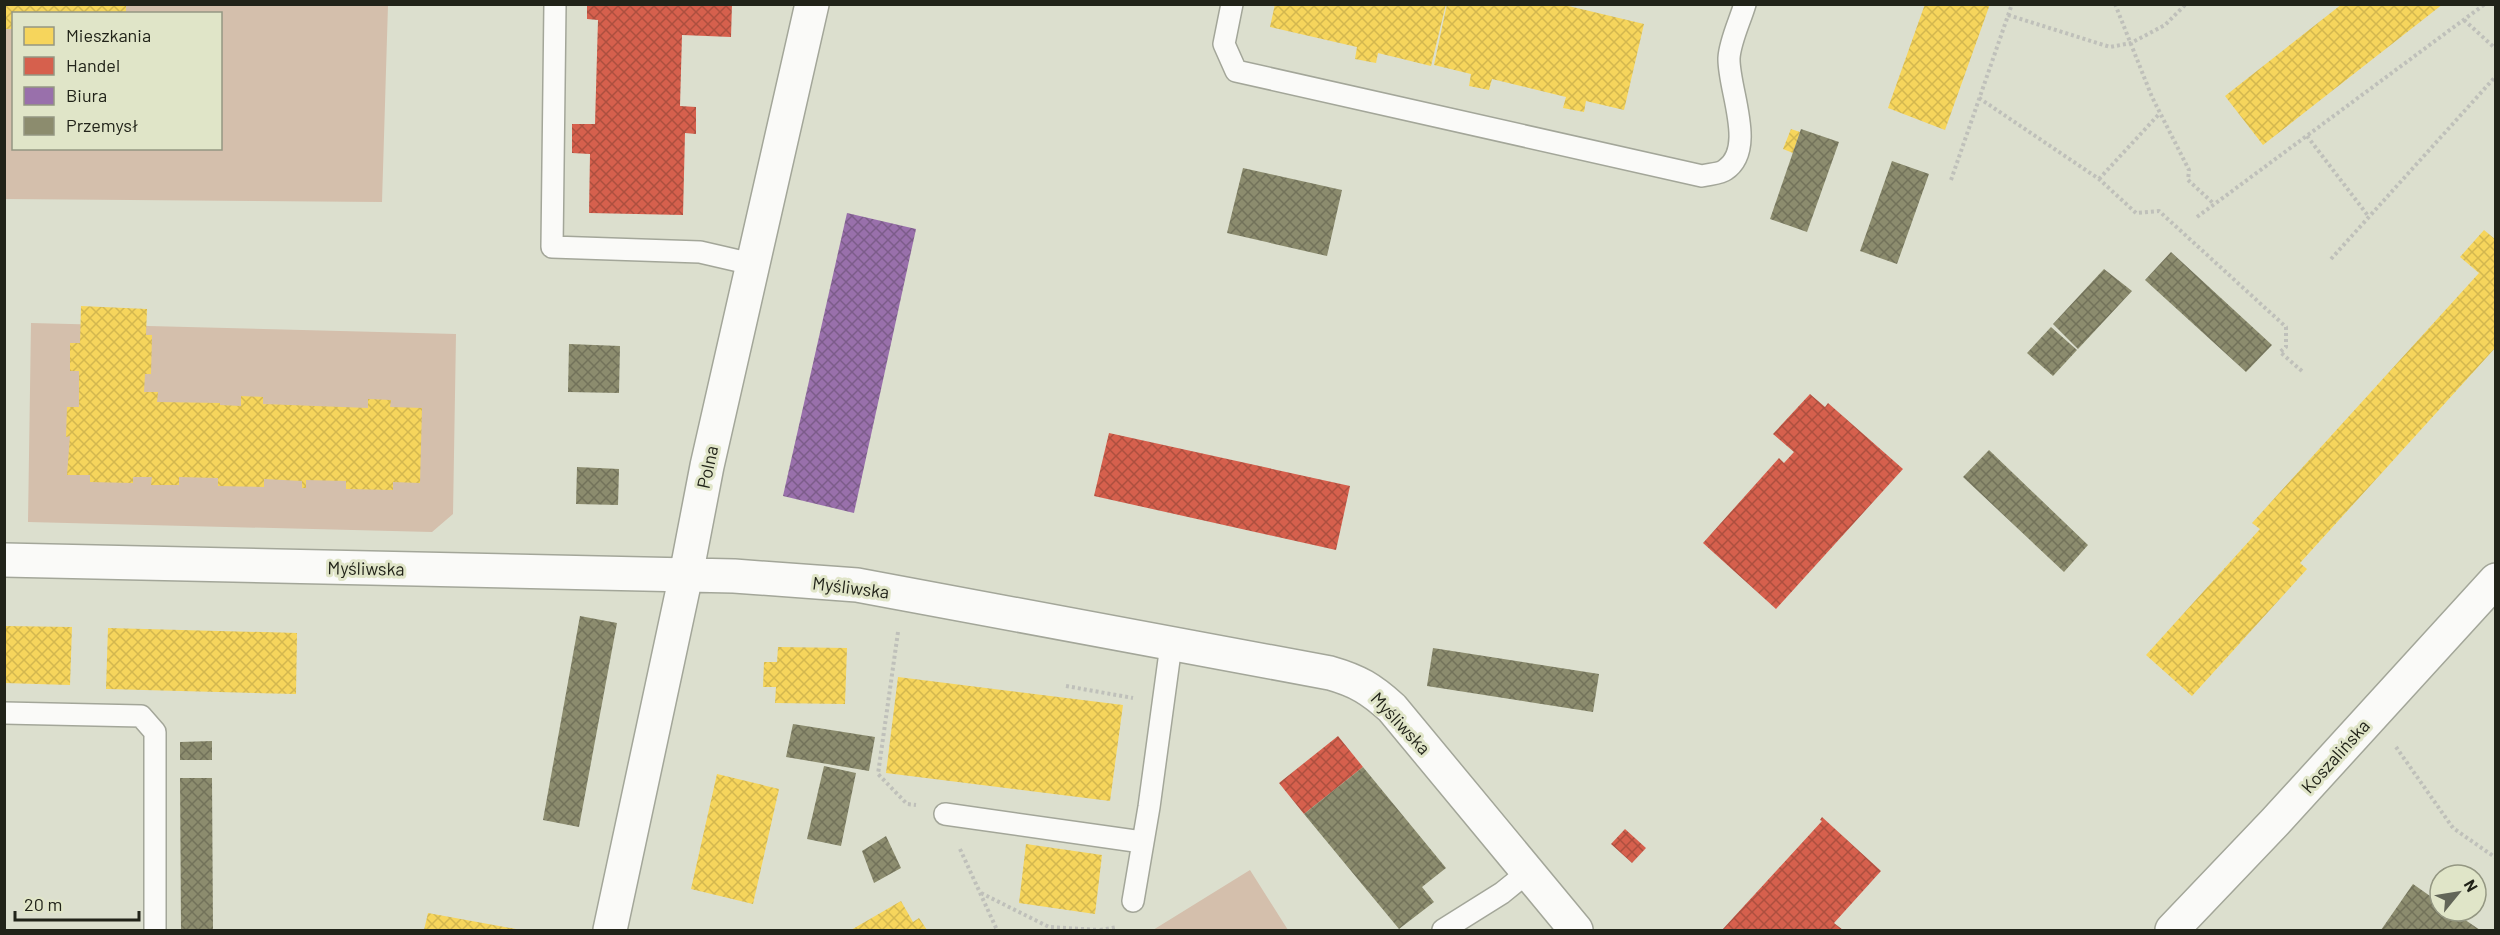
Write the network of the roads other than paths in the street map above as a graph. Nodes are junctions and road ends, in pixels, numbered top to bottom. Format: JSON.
{"nodes":[{"id":1,"x":555,"y":4,"type":"edge"},
{"id":2,"x":812,"y":4,"type":"edge"},
{"id":3,"x":1232,"y":4,"type":"edge"},
{"id":4,"x":1745,"y":4,"type":"edge"},
{"id":5,"x":752,"y":264,"type":"junction"},
{"id":6,"x":4,"y":560,"type":"edge"},
{"id":7,"x":686,"y":575,"type":"junction"},
{"id":8,"x":2496,"y":580,"type":"edge"},
{"id":9,"x":1170,"y":645,"type":"junction"},
{"id":10,"x":4,"y":713,"type":"edge"},
{"id":11,"x":945,"y":814,"type":"road end"},
{"id":12,"x":1143,"y":842,"type":"junction"},
{"id":13,"x":1528,"y":872,"type":"junction"},
{"id":14,"x":1133,"y":901,"type":"dead end"},
{"id":15,"x":155,"y":930,"type":"edge"},
{"id":16,"x":610,"y":930,"type":"edge"},
{"id":17,"x":1443,"y":930,"type":"edge"},
{"id":18,"x":1576,"y":930,"type":"edge"},
{"id":19,"x":2172,"y":930,"type":"edge"}],
"edges":[{"from":1,"to":5,"type":"lane"},
{"from":2,"to":5,"type":"street","name":"Polna"},
{"from":3,"to":4,"type":"lane"},
{"from":5,"to":7,"type":"street","name":"Polna"},
{"from":6,"to":7,"type":"street","name":"Myśliwska"},
{"from":7,"to":9,"type":"street","name":"Myśliwska"},
{"from":7,"to":16,"type":"street","name":"Polna"},
{"from":8,"to":19,"type":"street","name":"Koszalińska"},
{"from":9,"to":12,"type":"lane"},
{"from":9,"to":13,"type":"street","name":"Myśliwska"},
{"from":10,"to":15,"type":"lane"},
{"from":11,"to":12,"type":"lane"},
{"from":12,"to":14,"type":"lane"},
{"from":13,"to":17,"type":"lane"},
{"from":13,"to":18,"type":"street","name":"Myśliwska"}]}
